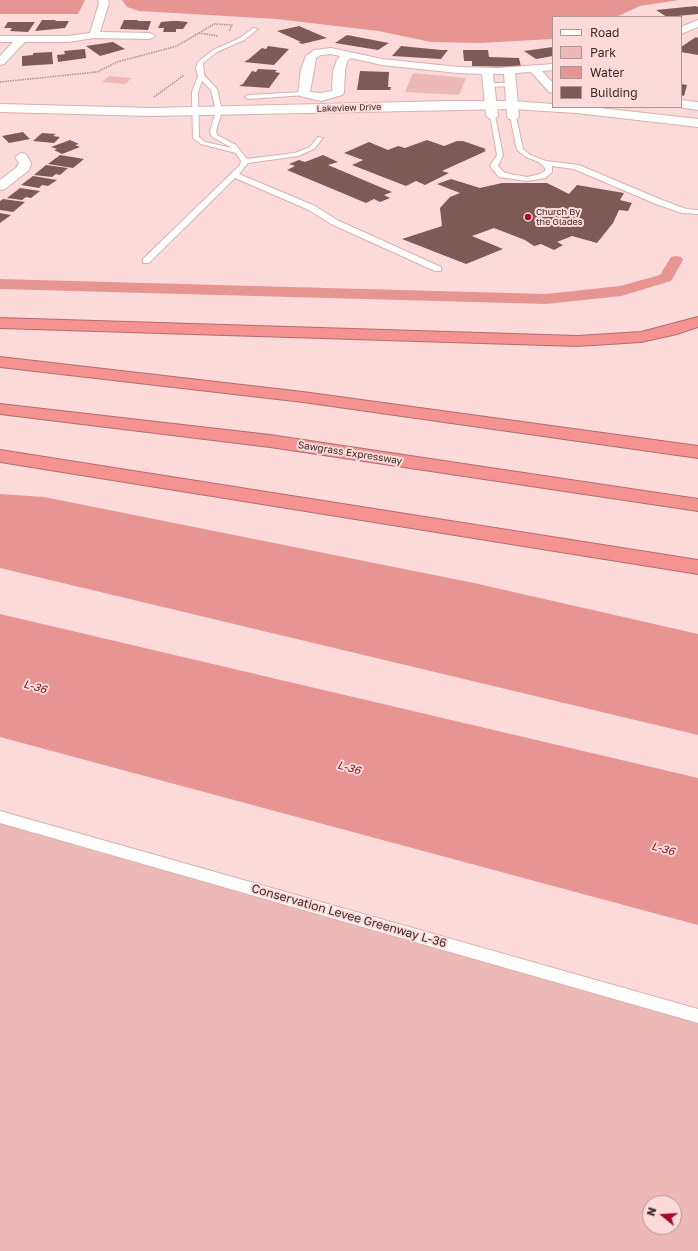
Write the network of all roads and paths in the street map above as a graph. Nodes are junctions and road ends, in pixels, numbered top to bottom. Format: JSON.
{"nodes":[{"id":1,"x":103,"y":0,"type":"edge"},
{"id":2,"x":698,"y":23,"type":"edge"},
{"id":3,"x":255,"y":29,"type":"dead end"},
{"id":4,"x":682,"y":31,"type":"edge"},
{"id":5,"x":198,"y":32,"type":"junction"},
{"id":6,"x":228,"y":32,"type":"dead end"},
{"id":7,"x":94,"y":35,"type":"junction"},
{"id":8,"x":150,"y":36,"type":"dead end"},
{"id":9,"x":224,"y":36,"type":"dead end"},
{"id":10,"x":0,"y":39,"type":"edge"},
{"id":11,"x":22,"y":39,"type":"junction"},
{"id":12,"x":349,"y":54,"type":"junction"},
{"id":13,"x":0,"y":62,"type":"edge"},
{"id":14,"x":552,"y":67,"type":"edge"},
{"id":15,"x":535,"y":70,"type":"junction"},
{"id":16,"x":487,"y":71,"type":"junction"},
{"id":17,"x":509,"y":71,"type":"junction"},
{"id":18,"x":201,"y":76,"type":"junction"},
{"id":19,"x":0,"y":82,"type":"edge"},
{"id":20,"x":489,"y":85,"type":"junction"},
{"id":21,"x":510,"y":85,"type":"junction"},
{"id":22,"x":552,"y":89,"type":"edge"},
{"id":23,"x":205,"y":92,"type":"junction"},
{"id":24,"x":304,"y":94,"type":"junction"},
{"id":25,"x":248,"y":97,"type":"dead end"},
{"id":26,"x":682,"y":104,"type":"edge"},
{"id":27,"x":698,"y":106,"type":"edge"},
{"id":28,"x":0,"y":108,"type":"edge"},
{"id":29,"x":492,"y":110,"type":"junction"},
{"id":30,"x":512,"y":110,"type":"junction"},
{"id":31,"x":196,"y":117,"type":"junction"},
{"id":32,"x":218,"y":117,"type":"junction"},
{"id":33,"x":0,"y":118,"type":"edge"},
{"id":34,"x":698,"y":123,"type":"edge"},
{"id":35,"x":698,"y":133,"type":"edge"},
{"id":36,"x":320,"y":138,"type":"dead end"},
{"id":37,"x":238,"y":152,"type":"junction"},
{"id":38,"x":21,"y":157,"type":"dead end"},
{"id":39,"x":245,"y":161,"type":"junction"},
{"id":40,"x":546,"y":163,"type":"junction"},
{"id":41,"x":234,"y":175,"type":"junction"},
{"id":42,"x":0,"y":186,"type":"edge"},
{"id":43,"x":698,"y":212,"type":"edge"},
{"id":44,"x":146,"y":261,"type":"dead end"},
{"id":45,"x":438,"y":269,"type":"dead end"},
{"id":46,"x":698,"y":322,"type":"edge"},
{"id":47,"x":0,"y":323,"type":"edge"},
{"id":48,"x":0,"y":362,"type":"edge"},
{"id":49,"x":0,"y":409,"type":"edge"},
{"id":50,"x":698,"y":452,"type":"edge"},
{"id":51,"x":0,"y":456,"type":"edge"},
{"id":52,"x":697,"y":505,"type":"edge"},
{"id":53,"x":698,"y":567,"type":"edge"},
{"id":54,"x":0,"y":817,"type":"edge"},
{"id":55,"x":698,"y":1016,"type":"edge"}],
"edges":[{"from":1,"to":7,"type":"street"},
{"from":2,"to":4,"type":"street"},
{"from":3,"to":18,"type":"lane"},
{"from":5,"to":6,"type":"path"},
{"from":5,"to":9,"type":"path"},
{"from":5,"to":19,"type":"path"},
{"from":7,"to":8,"type":"street"},
{"from":7,"to":11,"type":"street"},
{"from":10,"to":11,"type":"street"},
{"from":11,"to":13,"type":"street"},
{"from":12,"to":16,"type":"street"},
{"from":12,"to":24,"type":"street"},
{"from":12,"to":24,"type":"street"},
{"from":14,"to":15,"type":"street"},
{"from":15,"to":17,"type":"street"},
{"from":15,"to":22,"type":"street"},
{"from":16,"to":17,"type":"street"},
{"from":16,"to":20,"type":"street"},
{"from":17,"to":21,"type":"street"},
{"from":18,"to":23,"type":"lane"},
{"from":18,"to":23,"type":"lane"},
{"from":20,"to":21,"type":"lane"},
{"from":20,"to":29,"type":"street"},
{"from":21,"to":30,"type":"street"},
{"from":23,"to":31,"type":"lane"},
{"from":23,"to":32,"type":"lane"},
{"from":24,"to":25,"type":"lane"},
{"from":26,"to":27,"type":"street"},
{"from":28,"to":31,"type":"street","name":"Lakeview Drive"},
{"from":29,"to":30,"type":"street","name":"Lakeview Drive"},
{"from":29,"to":32,"type":"street","name":"Lakeview Drive"},
{"from":29,"to":40,"type":"lane"},
{"from":30,"to":34,"type":"street","name":"Lakeview Drive"},
{"from":30,"to":35,"type":"street","name":"Lakeview Drive"},
{"from":30,"to":40,"type":"lane"},
{"from":31,"to":32,"type":"street","name":"Lakeview Drive"},
{"from":31,"to":33,"type":"street","name":"Lakeview Drive"},
{"from":31,"to":37,"type":"lane"},
{"from":32,"to":37,"type":"lane"},
{"from":36,"to":39,"type":"lane"},
{"from":37,"to":39,"type":"lane"},
{"from":38,"to":42,"type":"street"},
{"from":39,"to":41,"type":"lane"},
{"from":40,"to":43,"type":"lane"},
{"from":41,"to":44,"type":"lane"},
{"from":41,"to":45,"type":"lane"},
{"from":46,"to":47,"type":"highway"},
{"from":48,"to":50,"type":"highway"},
{"from":49,"to":52,"type":"highway","name":"Sawgrass Expressway"},
{"from":51,"to":53,"type":"highway"},
{"from":54,"to":55,"type":"lane","name":"Conservation Levee Greenway L-36"}]}
